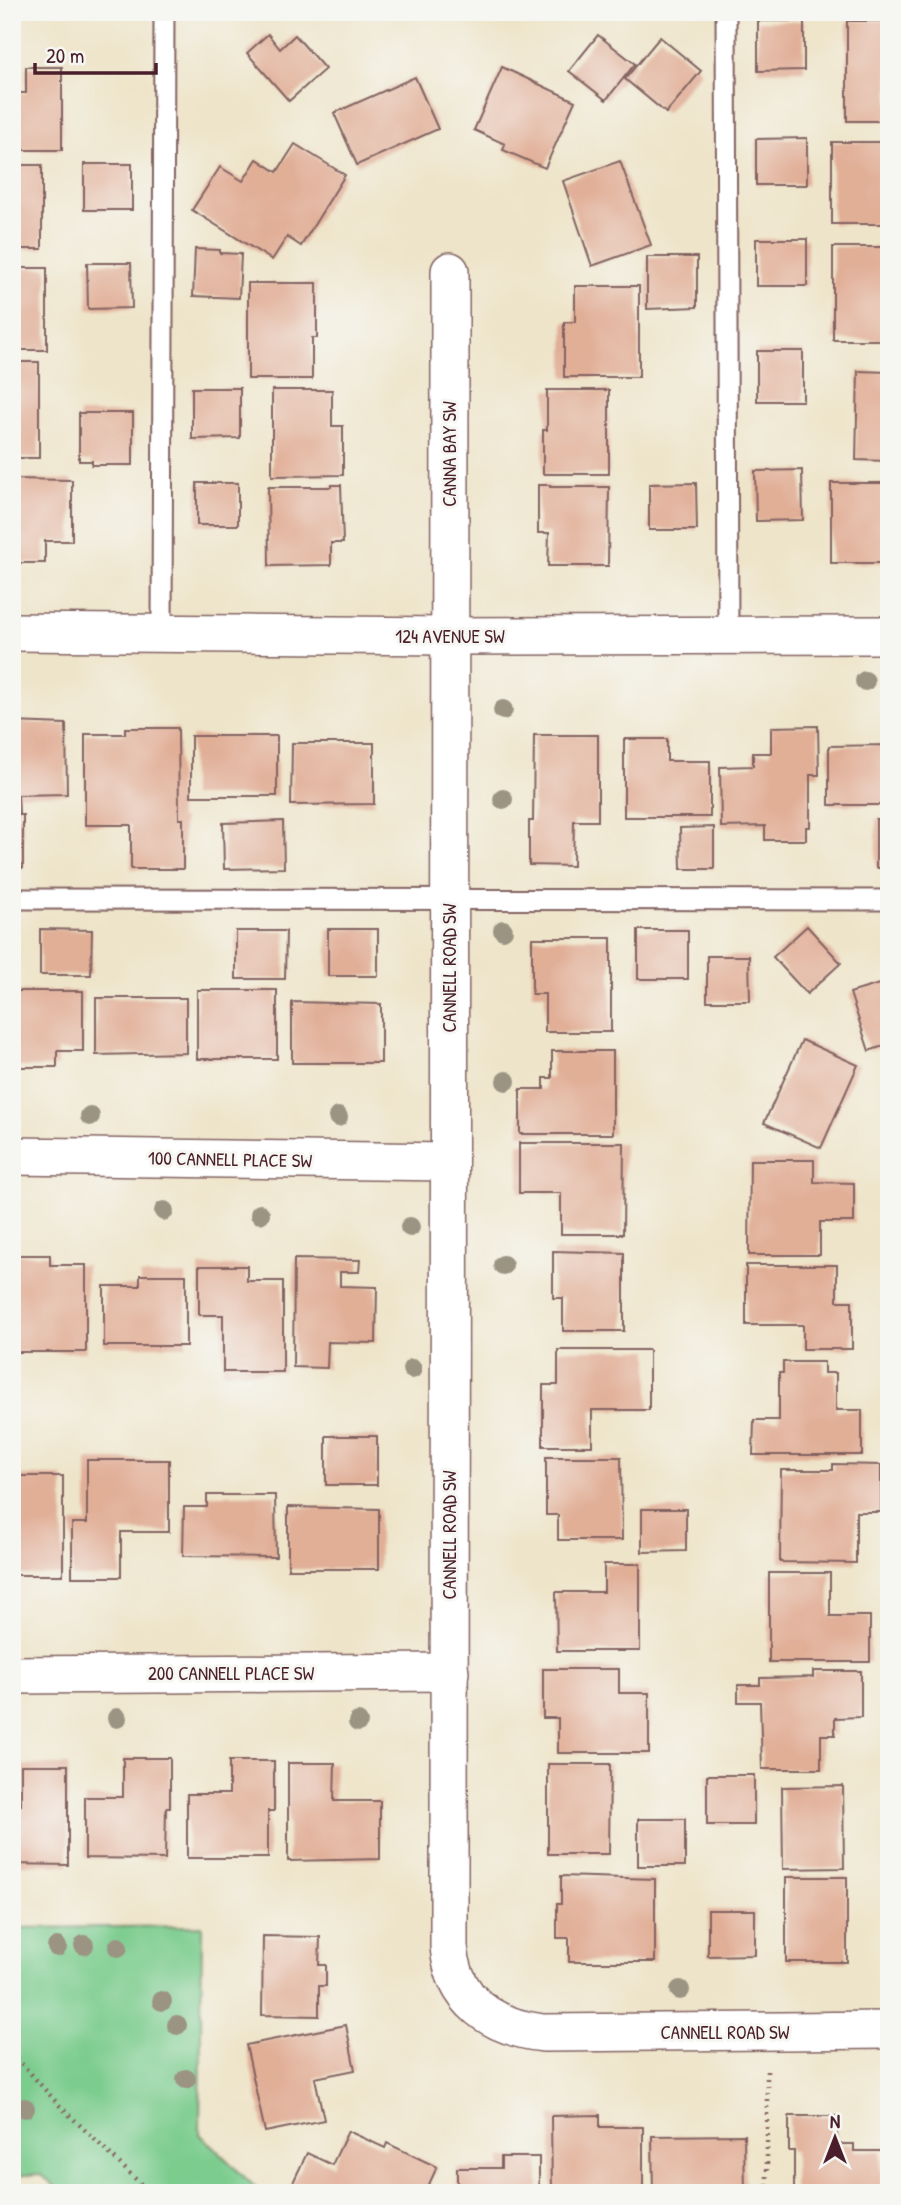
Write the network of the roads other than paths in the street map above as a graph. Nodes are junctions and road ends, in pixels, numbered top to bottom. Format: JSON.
{"nodes":[{"id":1,"x":164,"y":12,"type":"edge"},
{"id":2,"x":726,"y":12,"type":"edge"},
{"id":3,"x":450,"y":271,"type":"dead end"},
{"id":4,"x":12,"y":632,"type":"edge"},
{"id":5,"x":163,"y":635,"type":"junction"},
{"id":6,"x":728,"y":635,"type":"junction"},
{"id":7,"x":889,"y":635,"type":"edge"},
{"id":8,"x":448,"y":636,"type":"junction"},
{"id":9,"x":12,"y":899,"type":"edge"},
{"id":10,"x":449,"y":899,"type":"junction"},
{"id":11,"x":889,"y":900,"type":"edge"},
{"id":12,"x":12,"y":1156,"type":"edge"},
{"id":13,"x":449,"y":1162,"type":"junction"},
{"id":14,"x":450,"y":1672,"type":"junction"},
{"id":15,"x":12,"y":1675,"type":"edge"},
{"id":16,"x":889,"y":2030,"type":"edge"}],
"edges":[{"from":1,"to":5,"type":"lane"},
{"from":2,"to":6,"type":"lane"},
{"from":3,"to":8,"type":"street","name":"CANNA BAY SW"},
{"from":4,"to":5,"type":"street","name":"124 AVENUE SW"},
{"from":5,"to":8,"type":"street","name":"124 AVENUE SW"},
{"from":6,"to":7,"type":"street","name":"124 AVENUE SW"},
{"from":6,"to":8,"type":"street","name":"124 AVENUE SW"},
{"from":8,"to":10,"type":"street","name":"CANNELL ROAD SW"},
{"from":9,"to":10,"type":"lane"},
{"from":10,"to":11,"type":"lane"},
{"from":10,"to":13,"type":"street","name":"CANNELL ROAD SW"},
{"from":12,"to":13,"type":"street","name":"100 CANNELL PLACE SW"},
{"from":13,"to":14,"type":"street","name":"CANNELL ROAD SW"},
{"from":14,"to":15,"type":"street","name":"200 CANNELL PLACE SW"},
{"from":14,"to":16,"type":"street","name":"CANNELL ROAD SW"}]}
